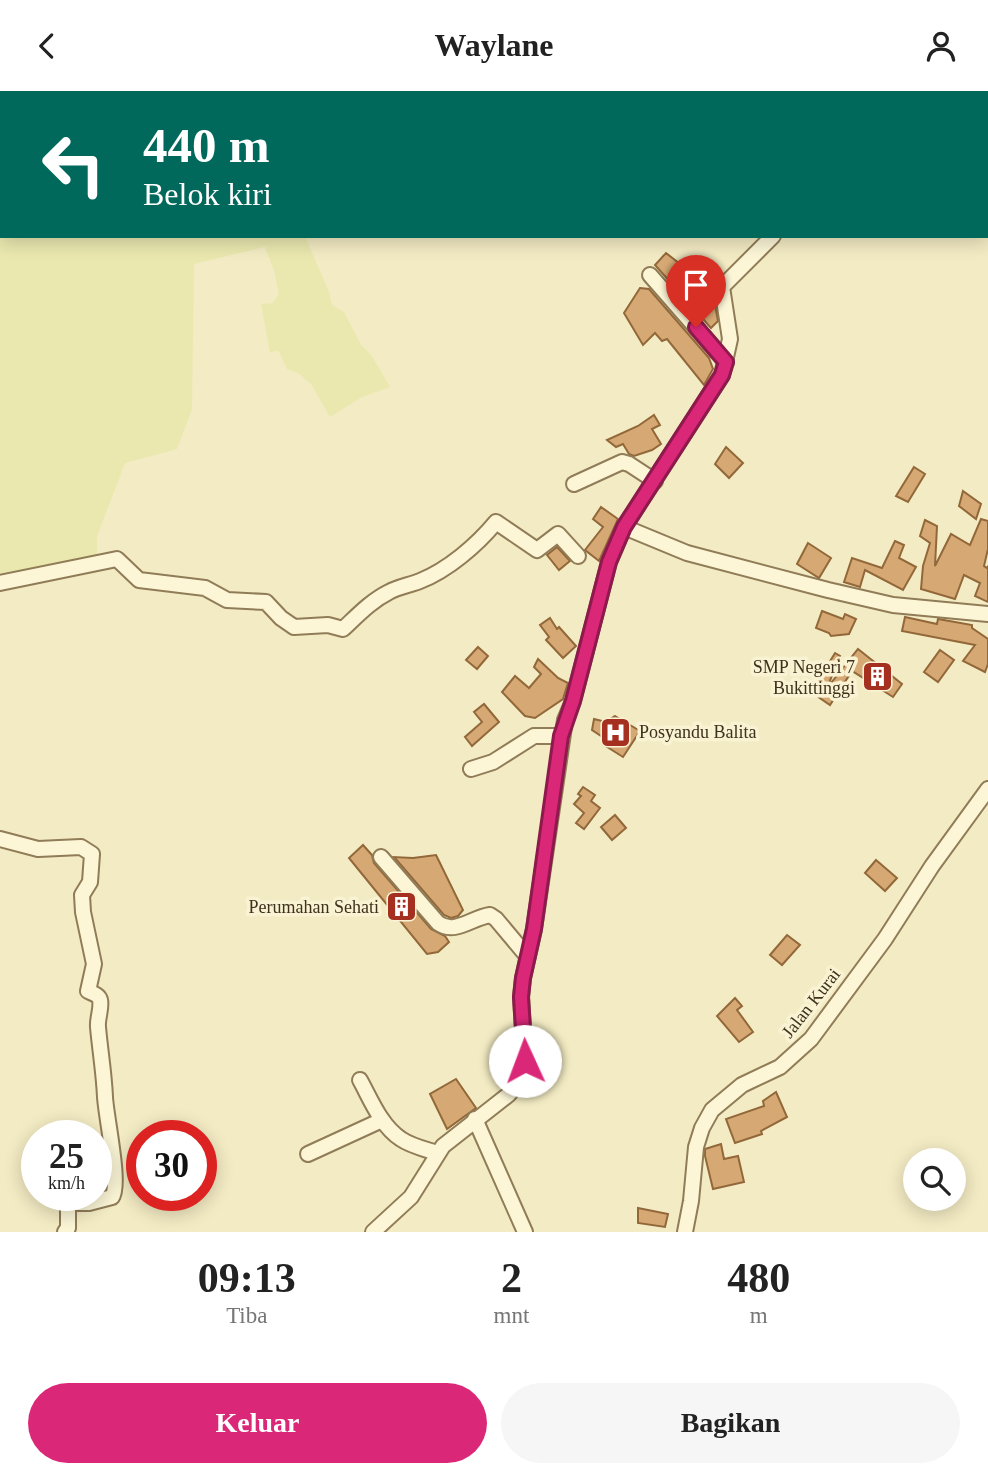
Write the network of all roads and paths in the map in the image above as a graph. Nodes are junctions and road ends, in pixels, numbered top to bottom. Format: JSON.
{"nodes":[{"id":1,"x":771,"y":238,"type":"edge"},
{"id":2,"x":650,"y":275,"type":"dead end"},
{"id":3,"x":726,"y":362,"type":"junction"},
{"id":4,"x":655,"y":481,"type":"junction"},
{"id":5,"x":575,"y":484,"type":"dead end"},
{"id":6,"x":624,"y":527,"type":"junction"},
{"id":7,"x":578,"y":556,"type":"dead end"},
{"id":8,"x":0,"y":583,"type":"edge"},
{"id":9,"x":988,"y":614,"type":"edge"},
{"id":10,"x":561,"y":736,"type":"junction"},
{"id":11,"x":471,"y":769,"type":"dead end"},
{"id":12,"x":988,"y":789,"type":"edge"},
{"id":13,"x":0,"y":839,"type":"edge"},
{"id":14,"x":381,"y":857,"type":"dead end"},
{"id":15,"x":527,"y":956,"type":"junction"},
{"id":16,"x":360,"y":1080,"type":"dead end"},
{"id":17,"x":475,"y":1119,"type":"junction"},
{"id":18,"x":382,"y":1120,"type":"junction"},
{"id":19,"x":437,"y":1153,"type":"junction"},
{"id":20,"x":308,"y":1154,"type":"dead end"},
{"id":21,"x":65,"y":1232,"type":"edge"},
{"id":22,"x":373,"y":1232,"type":"edge"},
{"id":23,"x":525,"y":1232,"type":"edge"},
{"id":24,"x":685,"y":1232,"type":"edge"}],
"edges":[{"from":1,"to":3,"type":"street"},
{"from":2,"to":3,"type":"street"},
{"from":3,"to":4,"type":"street"},
{"from":4,"to":5,"type":"street"},
{"from":4,"to":6,"type":"street"},
{"from":6,"to":9,"type":"street"},
{"from":6,"to":10,"type":"street"},
{"from":7,"to":8,"type":"street"},
{"from":10,"to":11,"type":"street"},
{"from":10,"to":15,"type":"street"},
{"from":12,"to":24,"type":"street","name":"Jalan Kurai"},
{"from":13,"to":21,"type":"street"},
{"from":14,"to":15,"type":"street"},
{"from":15,"to":17,"type":"street"},
{"from":16,"to":18,"type":"street"},
{"from":17,"to":19,"type":"street"},
{"from":17,"to":23,"type":"street"},
{"from":18,"to":19,"type":"street"},
{"from":18,"to":20,"type":"street"},
{"from":19,"to":22,"type":"street"}]}
